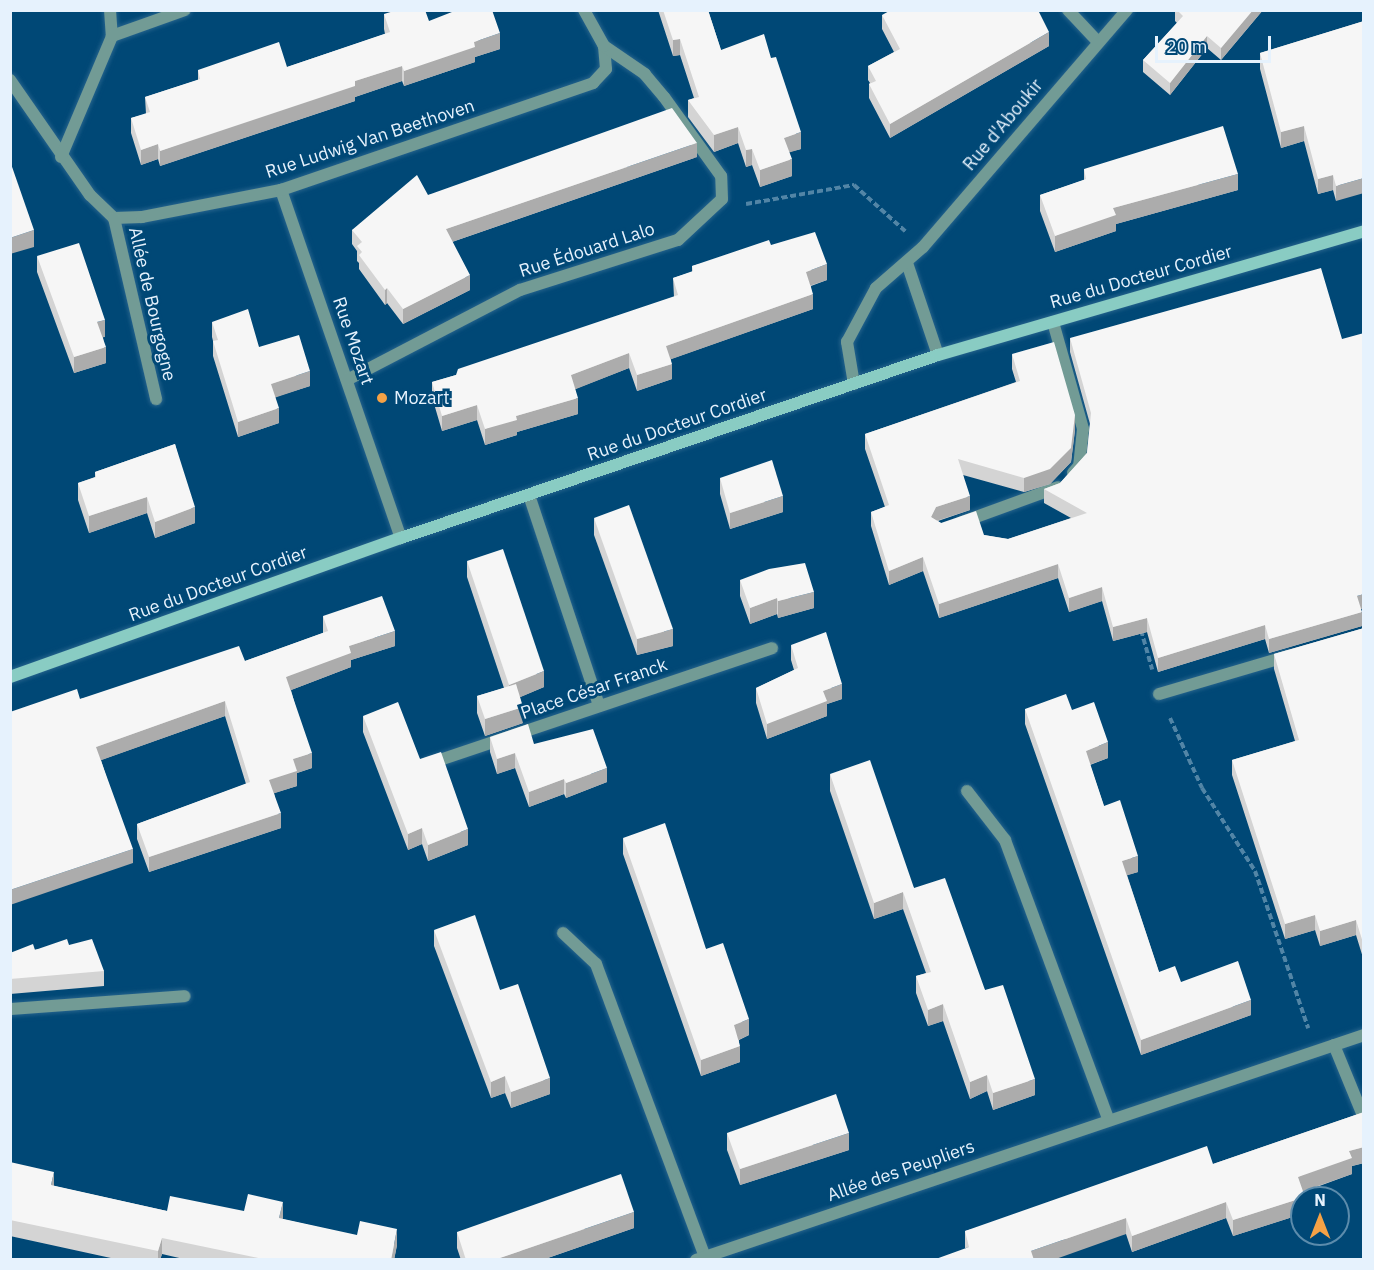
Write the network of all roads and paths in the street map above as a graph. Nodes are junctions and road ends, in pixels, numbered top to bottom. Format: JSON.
{"nodes":[{"id":1,"x":110,"y":10,"type":"edge"},
{"id":2,"x":185,"y":10,"type":"edge"},
{"id":3,"x":584,"y":10,"type":"edge"},
{"id":4,"x":1068,"y":10,"type":"edge"},
{"id":5,"x":1127,"y":10,"type":"edge"},
{"id":6,"x":112,"y":36,"type":"junction"},
{"id":7,"x":1098,"y":42,"type":"junction"},
{"id":8,"x":604,"y":46,"type":"junction"},
{"id":9,"x":10,"y":80,"type":"edge"},
{"id":10,"x":61,"y":156,"type":"junction"},
{"id":11,"x":281,"y":190,"type":"junction"},
{"id":12,"x":722,"y":199,"type":"junction"},
{"id":13,"x":114,"y":218,"type":"junction"},
{"id":14,"x":1364,"y":231,"type":"edge"},
{"id":15,"x":923,"y":248,"type":"junction"},
{"id":16,"x":907,"y":263,"type":"junction"},
{"id":17,"x":1053,"y":322,"type":"junction"},
{"id":18,"x":938,"y":355,"type":"junction"},
{"id":19,"x":346,"y":380,"type":"junction"},
{"id":20,"x":854,"y":384,"type":"junction"},
{"id":21,"x":156,"y":399,"type":"dead end"},
{"id":22,"x":529,"y":495,"type":"junction"},
{"id":23,"x":949,"y":526,"type":"edge"},
{"id":24,"x":401,"y":538,"type":"junction"},
{"id":25,"x":1140,"y":626,"type":"edge"},
{"id":26,"x":772,"y":648,"type":"dead end"},
{"id":27,"x":1307,"y":651,"type":"edge"},
{"id":28,"x":10,"y":677,"type":"edge"},
{"id":29,"x":1159,"y":694,"type":"junction"},
{"id":30,"x":599,"y":706,"type":"junction"},
{"id":31,"x":427,"y":764,"type":"edge"},
{"id":32,"x":968,"y":791,"type":"dead end"},
{"id":33,"x":563,"y":933,"type":"dead end"},
{"id":34,"x":186,"y":996,"type":"dead end"},
{"id":35,"x":10,"y":1009,"type":"edge"},
{"id":36,"x":1364,"y":1035,"type":"edge"},
{"id":37,"x":1334,"y":1045,"type":"junction"},
{"id":38,"x":1316,"y":1052,"type":"junction"},
{"id":39,"x":1364,"y":1118,"type":"edge"},
{"id":40,"x":1108,"y":1119,"type":"junction"},
{"id":41,"x":701,"y":1258,"type":"edge"}],
"edges":[{"from":1,"to":6,"type":"street"},
{"from":2,"to":6,"type":"street"},
{"from":3,"to":8,"type":"street"},
{"from":4,"to":7,"type":"street"},
{"from":5,"to":7,"type":"street","name":"Rue d'Aboukir"},
{"from":6,"to":10,"type":"street"},
{"from":7,"to":15,"type":"street","name":"Rue d'Aboukir"},
{"from":8,"to":11,"type":"street","name":"Rue Ludwig Van Beethoven"},
{"from":8,"to":12,"type":"street"},
{"from":9,"to":10,"type":"street"},
{"from":10,"to":13,"type":"street"},
{"from":11,"to":13,"type":"street","name":"Rue Ludwig Van Beethoven"},
{"from":11,"to":19,"type":"street","name":"Rue Mozart"},
{"from":12,"to":15,"type":"path"},
{"from":12,"to":19,"type":"street","name":"Rue Édouard Lalo"},
{"from":13,"to":21,"type":"street","name":"Allée de Bourgogne"},
{"from":14,"to":17,"type":"street","name":"Rue du Docteur Cordier"},
{"from":15,"to":16,"type":"street","name":"Rue d'Aboukir"},
{"from":16,"to":18,"type":"street"},
{"from":16,"to":20,"type":"street","name":"Rue d'Aboukir"},
{"from":17,"to":18,"type":"street","name":"Rue du Docteur Cordier"},
{"from":17,"to":23,"type":"street"},
{"from":18,"to":20,"type":"street","name":"Rue du Docteur Cordier"},
{"from":19,"to":24,"type":"street","name":"Rue Mozart"},
{"from":20,"to":22,"type":"street","name":"Rue du Docteur Cordier"},
{"from":22,"to":24,"type":"street","name":"Rue du Docteur Cordier"},
{"from":22,"to":30,"type":"street"},
{"from":24,"to":28,"type":"street","name":"Rue du Docteur Cordier"},
{"from":25,"to":29,"type":"path"},
{"from":26,"to":30,"type":"street","name":"Place César Franck"},
{"from":27,"to":29,"type":"street"},
{"from":29,"to":38,"type":"path"},
{"from":30,"to":31,"type":"street","name":"Place César Franck"},
{"from":32,"to":40,"type":"street"},
{"from":33,"to":41,"type":"street","name":"Allée des Peupliers"},
{"from":34,"to":35,"type":"street"},
{"from":36,"to":37,"type":"street","name":"Allée des Peupliers"},
{"from":37,"to":38,"type":"street","name":"Allée des Peupliers"},
{"from":37,"to":39,"type":"street"},
{"from":38,"to":40,"type":"street","name":"Allée des Peupliers"},
{"from":40,"to":41,"type":"street","name":"Allée des Peupliers"}]}
